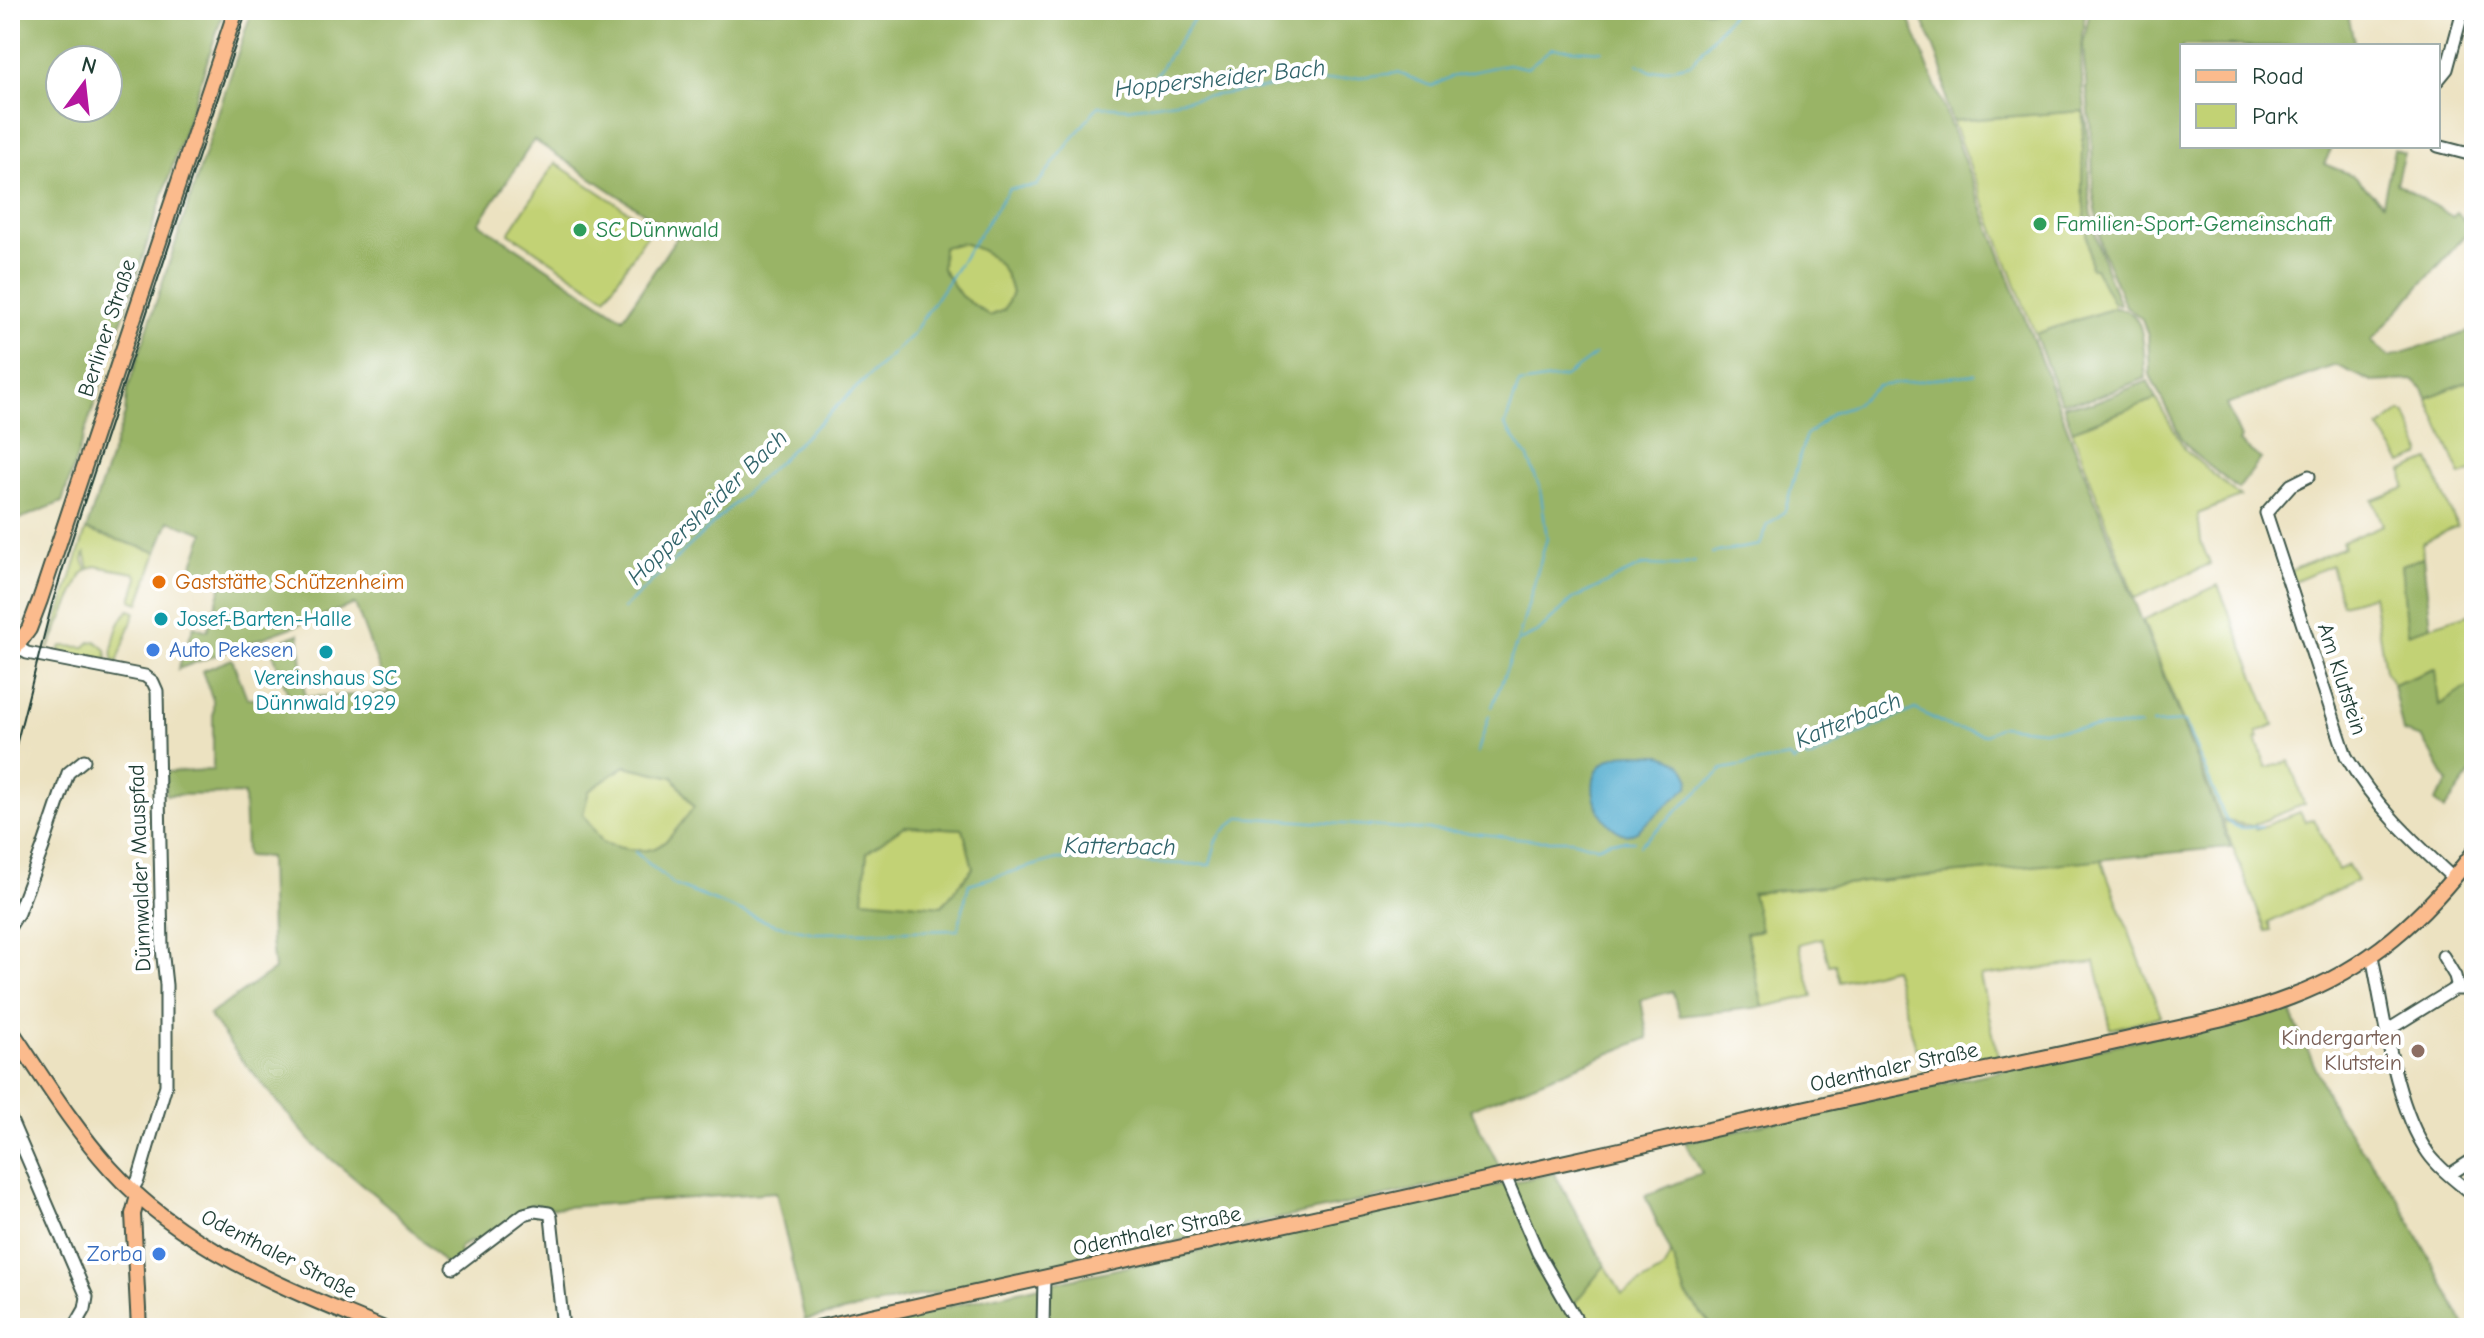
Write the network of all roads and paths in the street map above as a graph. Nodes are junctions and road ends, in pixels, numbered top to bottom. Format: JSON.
{"nodes":[{"id":1,"x":236,"y":10,"type":"edge"},
{"id":2,"x":2463,"y":10,"type":"edge"},
{"id":3,"x":2440,"y":78,"type":"edge"},
{"id":4,"x":2440,"y":147,"type":"edge"},
{"id":5,"x":2474,"y":150,"type":"edge"},
{"id":6,"x":2309,"y":476,"type":"dead end"},
{"id":7,"x":14,"y":651,"type":"edge"},
{"id":8,"x":84,"y":760,"type":"dead end"},
{"id":9,"x":2474,"y":852,"type":"edge"},
{"id":10,"x":2454,"y":879,"type":"junction"},
{"id":11,"x":10,"y":926,"type":"edge"},
{"id":12,"x":2372,"y":956,"type":"junction"},
{"id":13,"x":2443,"y":956,"type":"dead end"},
{"id":14,"x":2458,"y":988,"type":"junction"},
{"id":15,"x":2474,"y":989,"type":"edge"},
{"id":16,"x":10,"y":1029,"type":"edge"},
{"id":17,"x":2388,"y":1030,"type":"junction"},
{"id":18,"x":10,"y":1118,"type":"edge"},
{"id":19,"x":2474,"y":1163,"type":"edge"},
{"id":20,"x":2449,"y":1175,"type":"junction"},
{"id":21,"x":1505,"y":1176,"type":"junction"},
{"id":22,"x":135,"y":1193,"type":"junction"},
{"id":23,"x":2474,"y":1196,"type":"edge"},
{"id":24,"x":453,"y":1268,"type":"dead end"},
{"id":25,"x":1044,"y":1278,"type":"junction"},
{"id":26,"x":74,"y":1328,"type":"edge"},
{"id":27,"x":139,"y":1328,"type":"edge"},
{"id":28,"x":382,"y":1328,"type":"edge"},
{"id":29,"x":563,"y":1328,"type":"edge"},
{"id":30,"x":817,"y":1328,"type":"edge"},
{"id":31,"x":1043,"y":1328,"type":"edge"},
{"id":32,"x":1581,"y":1328,"type":"edge"}],
"edges":[{"from":1,"to":7,"type":"main road","name":"Berliner Straße"},
{"from":2,"to":3,"type":"street"},
{"from":4,"to":5,"type":"street"},
{"from":6,"to":10,"type":"street","name":"Am Klutstein"},
{"from":7,"to":22,"type":"street","name":"Dünnwalder Mauspfad"},
{"from":8,"to":11,"type":"street"},
{"from":9,"to":10,"type":"main road","name":"Odenthaler Straße"},
{"from":10,"to":12,"type":"main road","name":"Odenthaler Straße"},
{"from":12,"to":17,"type":"street"},
{"from":12,"to":21,"type":"main road","name":"Odenthaler Straße"},
{"from":13,"to":14,"type":"street"},
{"from":14,"to":15,"type":"street"},
{"from":14,"to":17,"type":"street"},
{"from":16,"to":22,"type":"main road","name":"Odenthaler Straße"},
{"from":17,"to":20,"type":"street"},
{"from":18,"to":26,"type":"street"},
{"from":19,"to":20,"type":"street"},
{"from":20,"to":23,"type":"street"},
{"from":21,"to":25,"type":"main road","name":"Odenthaler Straße"},
{"from":21,"to":32,"type":"street"},
{"from":22,"to":27,"type":"main road","name":"Dünnwalder Mauspfad"},
{"from":22,"to":28,"type":"main road","name":"Odenthaler Straße"},
{"from":24,"to":29,"type":"street"},
{"from":25,"to":30,"type":"main road","name":"Odenthaler Straße"},
{"from":25,"to":31,"type":"street"}]}
